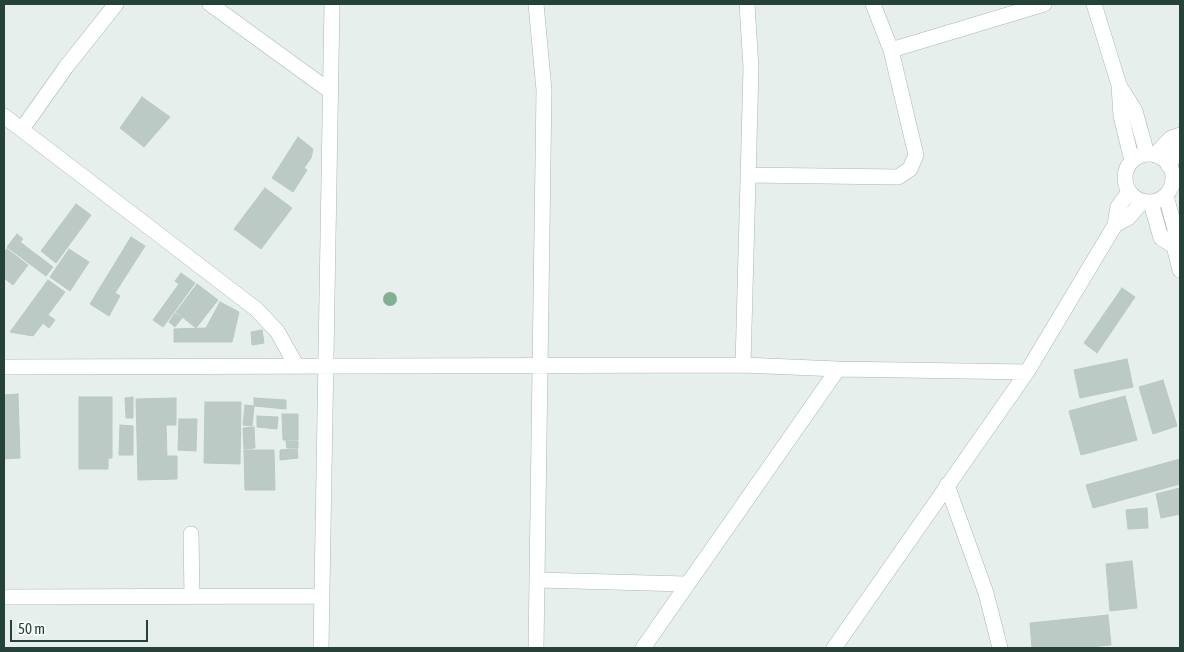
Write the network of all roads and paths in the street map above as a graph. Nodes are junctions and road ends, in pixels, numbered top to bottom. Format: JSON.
{"nodes":[{"id":1,"x":116,"y":4,"type":"edge"},
{"id":2,"x":210,"y":4,"type":"edge"},
{"id":3,"x":332,"y":4,"type":"edge"},
{"id":4,"x":536,"y":4,"type":"edge"},
{"id":5,"x":747,"y":4,"type":"edge"},
{"id":6,"x":873,"y":4,"type":"edge"},
{"id":7,"x":1044,"y":4,"type":"edge"},
{"id":8,"x":1094,"y":4,"type":"edge"},
{"id":9,"x":891,"y":50,"type":"junction"},
{"id":10,"x":1119,"y":85,"type":"junction"},
{"id":11,"x":330,"y":91,"type":"junction"},
{"id":12,"x":4,"y":116,"type":"edge"},
{"id":13,"x":22,"y":129,"type":"junction"},
{"id":14,"x":1180,"y":135,"type":"edge"},
{"id":15,"x":1180,"y":149,"type":"edge"},
{"id":16,"x":1151,"y":155,"type":"junction"},
{"id":17,"x":1132,"y":161,"type":"junction"},
{"id":18,"x":1168,"y":164,"type":"junction"},
{"id":19,"x":748,"y":175,"type":"junction"},
{"id":20,"x":1129,"y":192,"type":"junction"},
{"id":21,"x":1166,"y":196,"type":"junction"},
{"id":22,"x":1146,"y":202,"type":"junction"},
{"id":23,"x":1115,"y":225,"type":"junction"},
{"id":24,"x":1174,"y":246,"type":"junction"},
{"id":25,"x":1180,"y":270,"type":"edge"},
{"id":26,"x":541,"y":364,"type":"junction"},
{"id":27,"x":743,"y":364,"type":"junction"},
{"id":28,"x":296,"y":365,"type":"junction"},
{"id":29,"x":326,"y":365,"type":"junction"},
{"id":30,"x":4,"y":367,"type":"edge"},
{"id":31,"x":838,"y":369,"type":"junction"},
{"id":32,"x":1027,"y":372,"type":"junction"},
{"id":33,"x":947,"y":485,"type":"junction"},
{"id":34,"x":191,"y":534,"type":"dead end"},
{"id":35,"x":537,"y":580,"type":"junction"},
{"id":36,"x":686,"y":584,"type":"junction"},
{"id":37,"x":322,"y":596,"type":"junction"},
{"id":38,"x":4,"y":597,"type":"edge"},
{"id":39,"x":192,"y":597,"type":"junction"},
{"id":40,"x":321,"y":648,"type":"edge"},
{"id":41,"x":536,"y":648,"type":"edge"},
{"id":42,"x":644,"y":648,"type":"edge"},
{"id":43,"x":834,"y":648,"type":"edge"},
{"id":44,"x":1000,"y":648,"type":"edge"}],
"edges":[{"from":1,"to":13,"type":"street"},
{"from":2,"to":11,"type":"street"},
{"from":3,"to":11,"type":"street"},
{"from":4,"to":26,"type":"street"},
{"from":5,"to":19,"type":"street"},
{"from":6,"to":9,"type":"street"},
{"from":7,"to":9,"type":"street"},
{"from":8,"to":10,"type":"street"},
{"from":9,"to":19,"type":"street"},
{"from":10,"to":16,"type":"street"},
{"from":10,"to":17,"type":"street"},
{"from":11,"to":29,"type":"street"},
{"from":12,"to":13,"type":"street"},
{"from":13,"to":28,"type":"street"},
{"from":14,"to":16,"type":"street"},
{"from":15,"to":18,"type":"street"},
{"from":16,"to":17,"type":"street"},
{"from":16,"to":18,"type":"street"},
{"from":17,"to":20,"type":"street"},
{"from":18,"to":21,"type":"street"},
{"from":19,"to":27,"type":"street"},
{"from":20,"to":22,"type":"street"},
{"from":20,"to":23,"type":"street"},
{"from":21,"to":22,"type":"street"},
{"from":21,"to":24,"type":"street"},
{"from":22,"to":23,"type":"street"},
{"from":22,"to":24,"type":"street"},
{"from":23,"to":32,"type":"street"},
{"from":24,"to":25,"type":"street"},
{"from":26,"to":27,"type":"street"},
{"from":26,"to":29,"type":"street"},
{"from":26,"to":35,"type":"street"},
{"from":27,"to":31,"type":"street"},
{"from":28,"to":29,"type":"street"},
{"from":28,"to":30,"type":"street"},
{"from":29,"to":37,"type":"street"},
{"from":31,"to":32,"type":"street"},
{"from":31,"to":36,"type":"street"},
{"from":32,"to":33,"type":"street"},
{"from":33,"to":43,"type":"street"},
{"from":33,"to":44,"type":"street"},
{"from":34,"to":39,"type":"street"},
{"from":35,"to":36,"type":"street"},
{"from":35,"to":41,"type":"street"},
{"from":36,"to":42,"type":"street"},
{"from":37,"to":39,"type":"street"},
{"from":37,"to":40,"type":"street"},
{"from":38,"to":39,"type":"street"}]}
